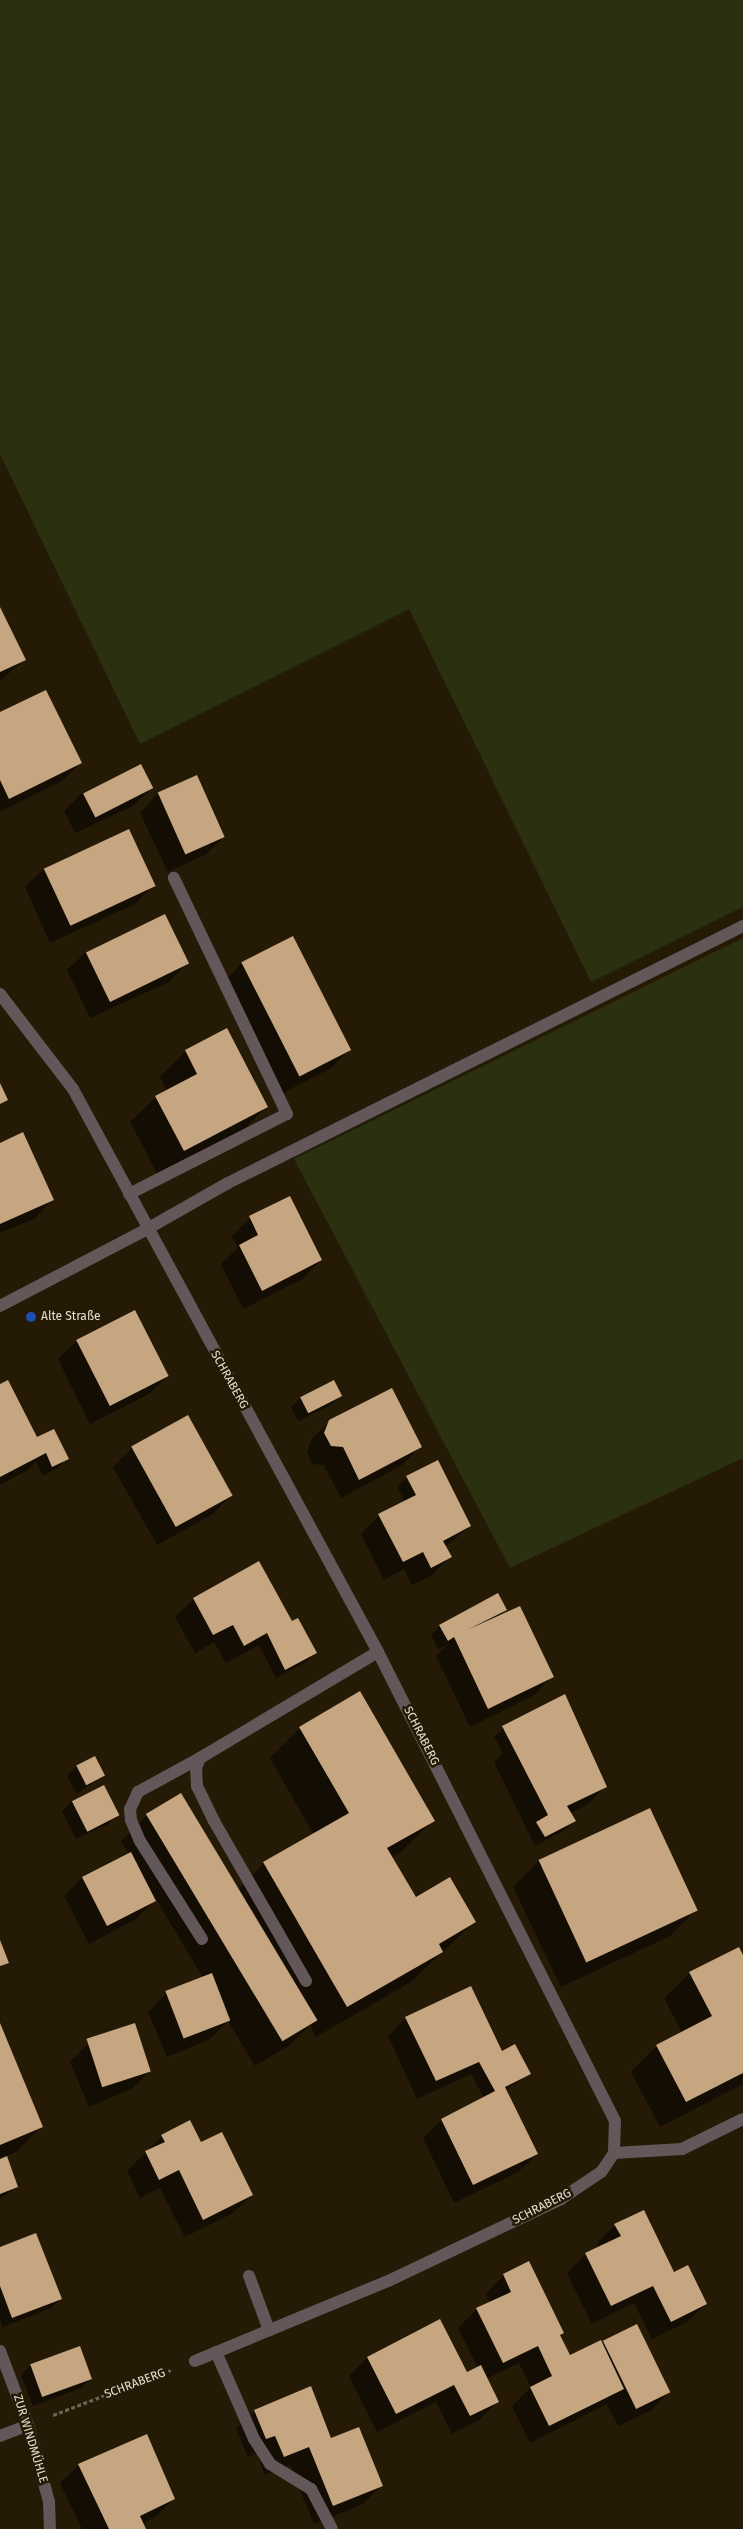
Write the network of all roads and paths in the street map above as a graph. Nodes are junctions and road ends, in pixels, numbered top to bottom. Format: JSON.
{"nodes":[{"id":1,"x":174,"y":878,"type":"dead end"},
{"id":2,"x":743,"y":926,"type":"edge"},
{"id":3,"x":0,"y":994,"type":"edge"},
{"id":4,"x":129,"y":1194,"type":"junction"},
{"id":5,"x":147,"y":1229,"type":"junction"},
{"id":6,"x":0,"y":1306,"type":"edge"},
{"id":7,"x":378,"y":1652,"type":"junction"},
{"id":8,"x":200,"y":1758,"type":"junction"},
{"id":9,"x":202,"y":1939,"type":"dead end"},
{"id":10,"x":306,"y":1981,"type":"dead end"},
{"id":11,"x":743,"y":2118,"type":"edge"},
{"id":12,"x":614,"y":2153,"type":"junction"},
{"id":13,"x":249,"y":2276,"type":"dead end"},
{"id":14,"x":269,"y":2330,"type":"junction"},
{"id":15,"x":0,"y":2351,"type":"edge"},
{"id":16,"x":216,"y":2352,"type":"junction"},
{"id":17,"x":195,"y":2361,"type":"joint"},
{"id":18,"x":28,"y":2425,"type":"junction"},
{"id":19,"x":0,"y":2436,"type":"edge"},
{"id":20,"x":50,"y":2529,"type":"edge"},
{"id":21,"x":332,"y":2529,"type":"edge"}],
"edges":[{"from":1,"to":4,"type":"street"},
{"from":2,"to":5,"type":"street"},
{"from":3,"to":4,"type":"street","name":"SCHRABERG"},
{"from":4,"to":5,"type":"street","name":"SCHRABERG"},
{"from":5,"to":6,"type":"street"},
{"from":5,"to":7,"type":"street","name":"SCHRABERG"},
{"from":7,"to":8,"type":"street"},
{"from":7,"to":12,"type":"street","name":"SCHRABERG"},
{"from":8,"to":9,"type":"street"},
{"from":8,"to":10,"type":"street"},
{"from":11,"to":12,"type":"street"},
{"from":12,"to":14,"type":"street","name":"SCHRABERG"},
{"from":13,"to":14,"type":"street"},
{"from":14,"to":16,"type":"street","name":"SCHRABERG"},
{"from":15,"to":18,"type":"street","name":"ZUR WINDMÜHLE"},
{"from":16,"to":17,"type":"street","name":"SCHRABERG"},
{"from":16,"to":21,"type":"street"},
{"from":17,"to":18,"type":"path","name":"SCHRABERG"},
{"from":18,"to":19,"type":"street"},
{"from":18,"to":20,"type":"street","name":"ZUR WINDMÜHLE"}]}
